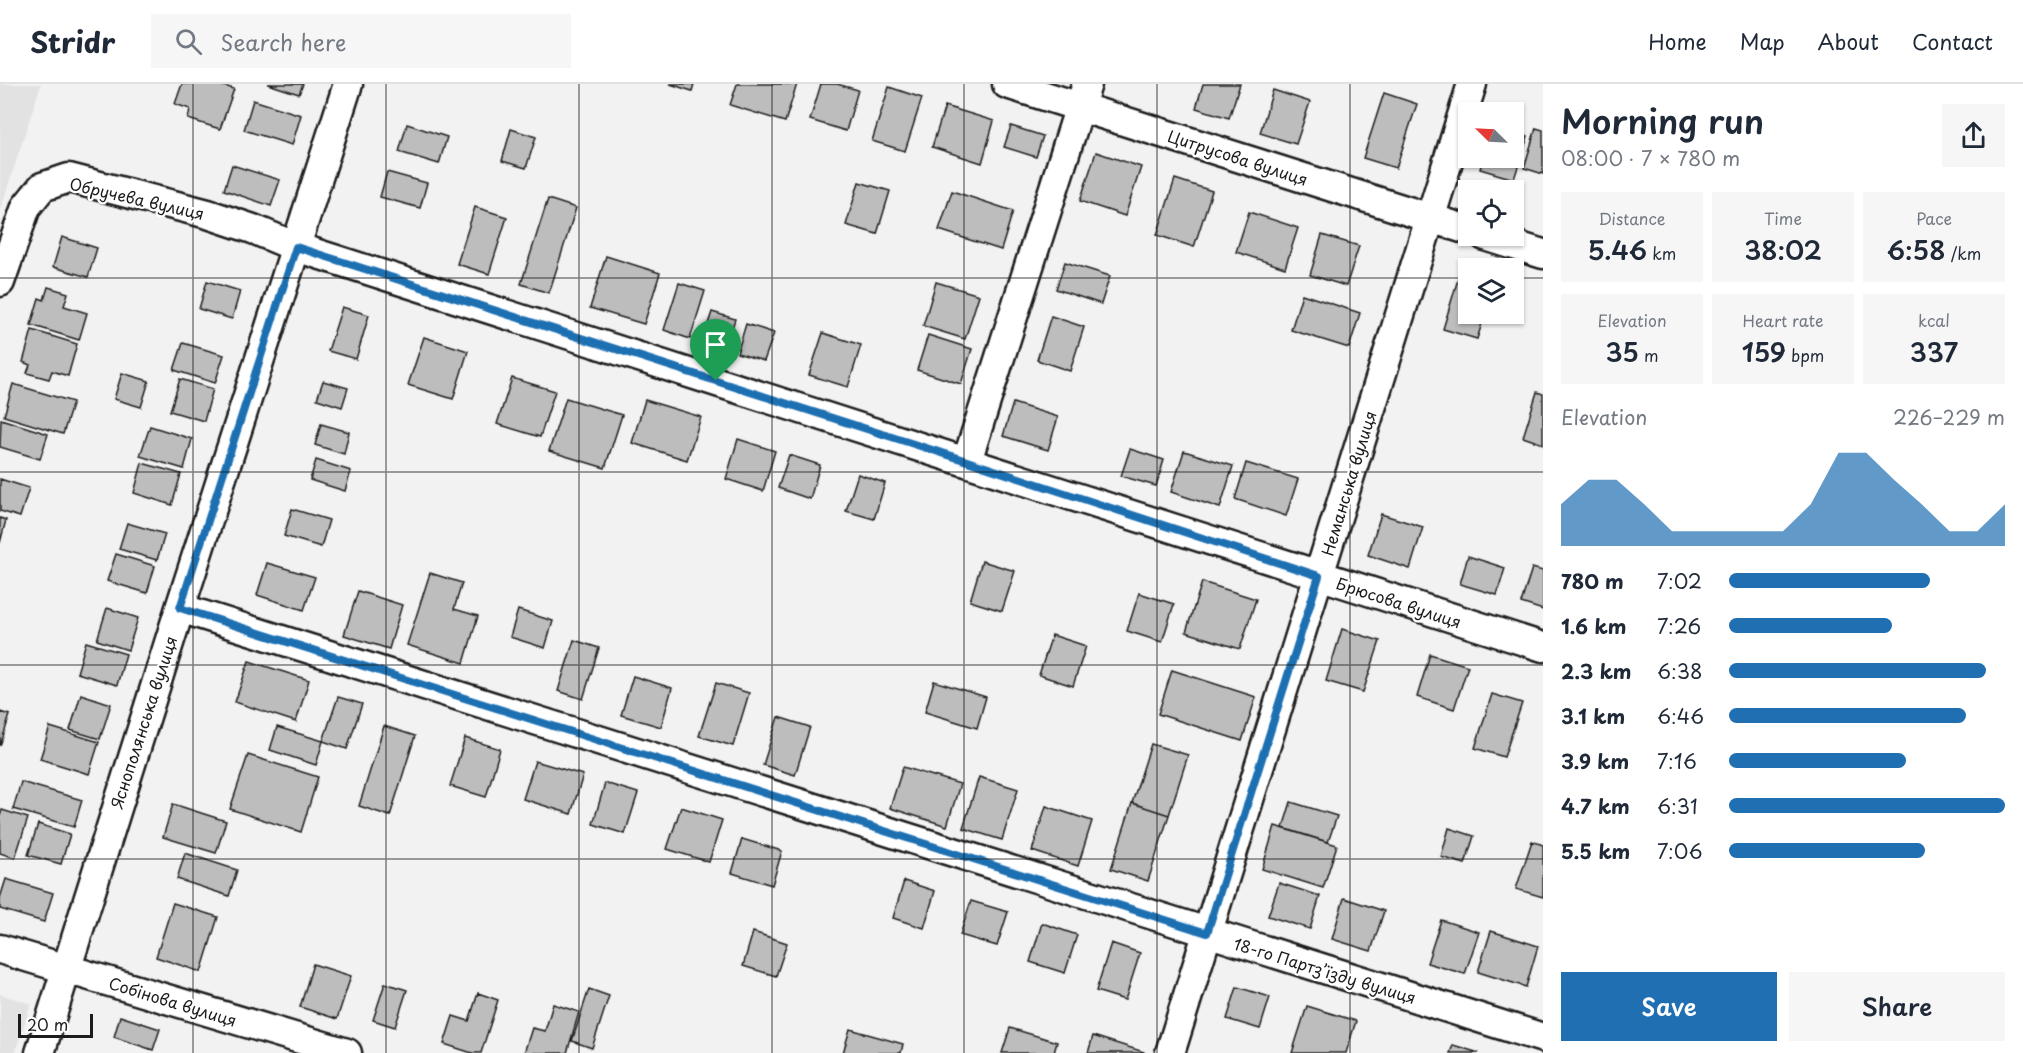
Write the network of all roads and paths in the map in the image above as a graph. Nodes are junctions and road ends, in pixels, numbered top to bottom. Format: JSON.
{"nodes":[{"id":1,"x":348,"y":84,"type":"edge"},
{"id":2,"x":1007,"y":84,"type":"edge"},
{"id":3,"x":1472,"y":84,"type":"edge"},
{"id":4,"x":1084,"y":96,"type":"edge"},
{"id":5,"x":1431,"y":218,"type":"junction"},
{"id":6,"x":1458,"y":227,"type":"edge"},
{"id":7,"x":1517,"y":246,"type":"edge"},
{"id":8,"x":296,"y":247,"type":"junction"},
{"id":9,"x":1543,"y":254,"type":"edge"},
{"id":10,"x":0,"y":282,"type":"edge"},
{"id":11,"x":967,"y":461,"type":"junction"},
{"id":12,"x":1319,"y":576,"type":"junction"},
{"id":13,"x":180,"y":608,"type":"junction"},
{"id":14,"x":1543,"y":647,"type":"edge"},
{"id":15,"x":1207,"y":933,"type":"junction"},
{"id":16,"x":0,"y":949,"type":"edge"},
{"id":17,"x":65,"y":969,"type":"junction"},
{"id":18,"x":1543,"y":1038,"type":"edge"},
{"id":19,"x":40,"y":1053,"type":"edge"},
{"id":20,"x":346,"y":1053,"type":"edge"},
{"id":21,"x":1170,"y":1053,"type":"edge"}],
"edges":[{"from":1,"to":8,"type":"street","name":"Яснополянська вулиця"},
{"from":2,"to":4,"type":"street","name":"Цитрусова вулиця"},
{"from":3,"to":5,"type":"street","name":"Неманська вулиця"},
{"from":4,"to":5,"type":"street","name":"Цитрусова вулиця"},
{"from":4,"to":11,"type":"street"},
{"from":5,"to":6,"type":"street","name":"Цитрусова вулиця"},
{"from":5,"to":12,"type":"street","name":"Неманська вулиця"},
{"from":7,"to":9,"type":"street"},
{"from":8,"to":10,"type":"street","name":"Обручева вулиця"},
{"from":8,"to":11,"type":"street","name":"Брюсова вулиця"},
{"from":8,"to":13,"type":"street","name":"Яснополянська вулиця"},
{"from":11,"to":12,"type":"street","name":"Брюсова вулиця"},
{"from":12,"to":14,"type":"street","name":"Брюсова вулиця"},
{"from":12,"to":15,"type":"street","name":"Неманська вулиця"},
{"from":13,"to":15,"type":"street","name":"18-го Партз’їзду вулиця"},
{"from":13,"to":17,"type":"street","name":"Яснополянська вулиця"},
{"from":15,"to":18,"type":"street","name":"18-го Партз’їзду вулиця"},
{"from":15,"to":21,"type":"street","name":"Неманська вулиця"},
{"from":16,"to":17,"type":"street","name":"Собінова вулиця"},
{"from":17,"to":19,"type":"street","name":"Яснополянська вулиця"},
{"from":17,"to":20,"type":"street","name":"Собінова вулиця"}]}
